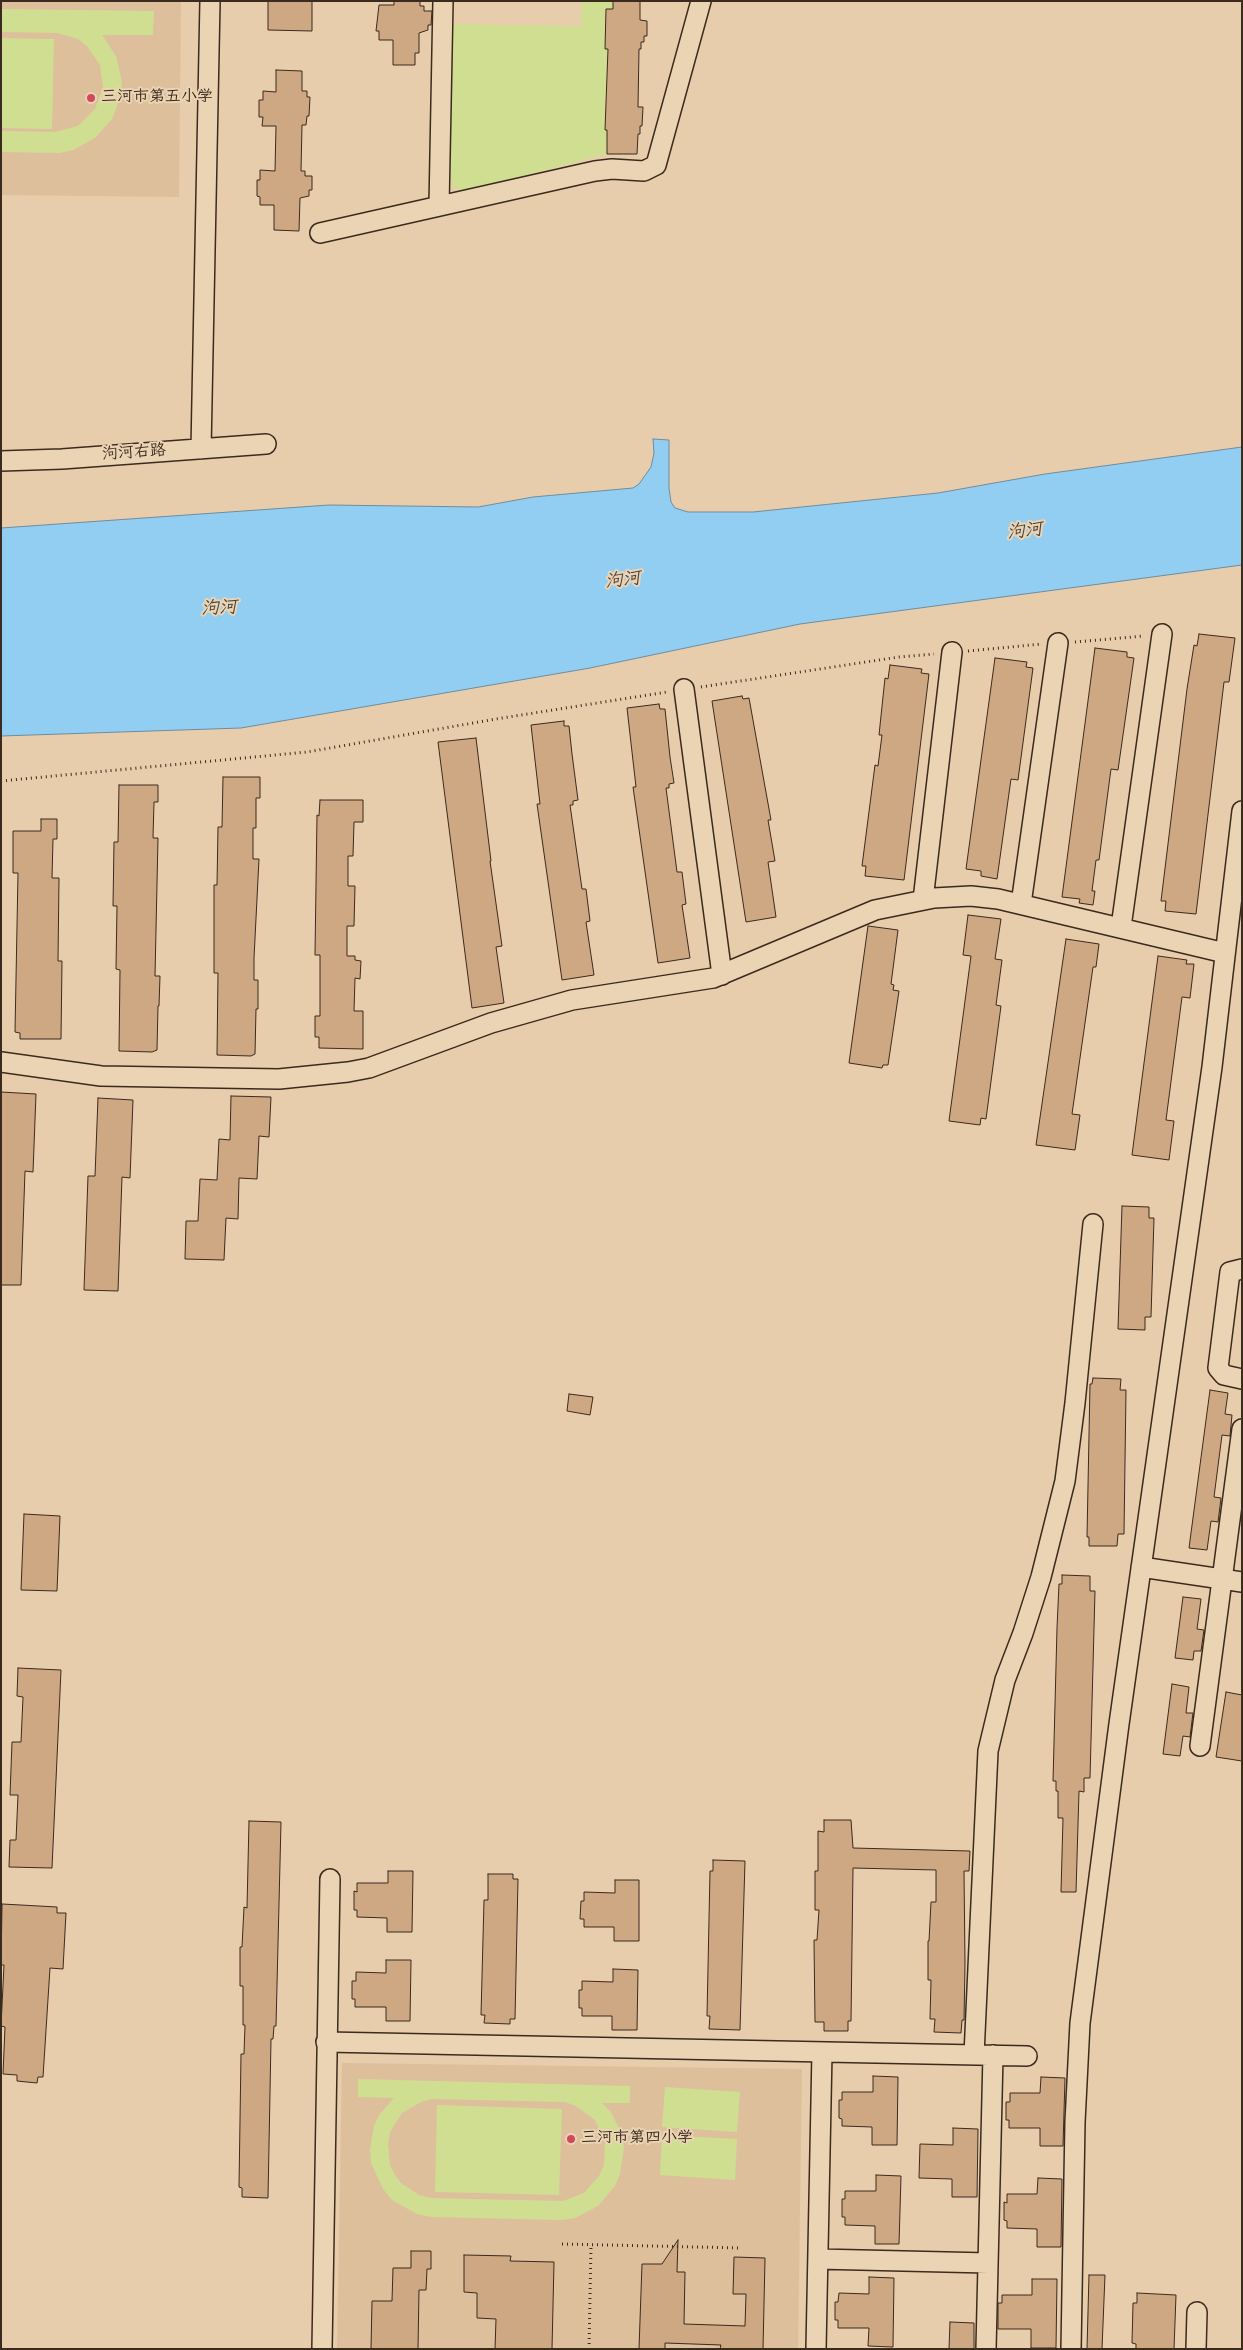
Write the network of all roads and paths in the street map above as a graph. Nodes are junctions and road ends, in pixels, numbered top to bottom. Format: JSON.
{"nodes":[{"id":1,"x":210,"y":1,"type":"edge"},
{"id":2,"x":443,"y":1,"type":"edge"},
{"id":3,"x":701,"y":1,"type":"edge"},
{"id":4,"x":438,"y":206,"type":"junction"},
{"id":5,"x":320,"y":233,"type":"dead end"},
{"id":6,"x":266,"y":444,"type":"dead end"},
{"id":7,"x":201,"y":448,"type":"junction"},
{"id":8,"x":1,"y":461,"type":"edge"},
{"id":9,"x":1162,"y":634,"type":"joint"},
{"id":10,"x":1058,"y":643,"type":"junction"},
{"id":11,"x":952,"y":652,"type":"junction"},
{"id":12,"x":684,"y":689,"type":"junction"},
{"id":13,"x":1,"y":781,"type":"edge"},
{"id":14,"x":1242,"y":811,"type":"edge"},
{"id":15,"x":923,"y":900,"type":"junction"},
{"id":16,"x":1021,"y":904,"type":"junction"},
{"id":17,"x":1121,"y":927,"type":"junction"},
{"id":18,"x":1225,"y":953,"type":"junction"},
{"id":19,"x":722,"y":975,"type":"junction"},
{"id":20,"x":1,"y":1062,"type":"edge"},
{"id":21,"x":1093,"y":1224,"type":"dead end"},
{"id":22,"x":1242,"y":1269,"type":"edge"},
{"id":23,"x":1242,"y":1379,"type":"edge"},
{"id":24,"x":1242,"y":1429,"type":"edge"},
{"id":25,"x":1141,"y":1567,"type":"junction"},
{"id":26,"x":1222,"y":1579,"type":"junction"},
{"id":27,"x":1242,"y":1582,"type":"edge"},
{"id":28,"x":1200,"y":1746,"type":"dead end"},
{"id":29,"x":330,"y":1879,"type":"dead end"},
{"id":30,"x":326,"y":2042,"type":"junction"},
{"id":31,"x":822,"y":2052,"type":"junction"},
{"id":32,"x":974,"y":2055,"type":"junction"},
{"id":33,"x":993,"y":2055,"type":"junction"},
{"id":34,"x":1027,"y":2056,"type":"dead end"},
{"id":35,"x":562,"y":2244,"type":"dead end"},
{"id":36,"x":591,"y":2244,"type":"junction"},
{"id":37,"x":742,"y":2248,"type":"dead end"},
{"id":38,"x":818,"y":2260,"type":"junction"},
{"id":39,"x":988,"y":2263,"type":"junction"},
{"id":40,"x":1197,"y":2312,"type":"dead end"},
{"id":41,"x":322,"y":2349,"type":"edge"},
{"id":42,"x":589,"y":2349,"type":"edge"},
{"id":43,"x":816,"y":2349,"type":"edge"},
{"id":44,"x":986,"y":2349,"type":"edge"},
{"id":45,"x":1071,"y":2349,"type":"edge"},
{"id":46,"x":1196,"y":2349,"type":"edge"}],
"edges":[{"from":1,"to":7,"type":"street"},
{"from":2,"to":4,"type":"street"},
{"from":3,"to":4,"type":"street"},
{"from":4,"to":5,"type":"street"},
{"from":6,"to":7,"type":"street","name":"泃河右路"},
{"from":7,"to":8,"type":"street","name":"泃河右路"},
{"from":9,"to":10,"type":"path"},
{"from":9,"to":17,"type":"street"},
{"from":10,"to":11,"type":"path"},
{"from":10,"to":16,"type":"street"},
{"from":11,"to":12,"type":"path"},
{"from":11,"to":15,"type":"street"},
{"from":12,"to":13,"type":"path"},
{"from":12,"to":19,"type":"street"},
{"from":14,"to":18,"type":"street"},
{"from":15,"to":16,"type":"street"},
{"from":15,"to":19,"type":"street"},
{"from":16,"to":17,"type":"street"},
{"from":17,"to":18,"type":"street"},
{"from":18,"to":25,"type":"street"},
{"from":19,"to":20,"type":"street"},
{"from":21,"to":32,"type":"street"},
{"from":22,"to":23,"type":"street"},
{"from":24,"to":26,"type":"street"},
{"from":25,"to":26,"type":"street"},
{"from":25,"to":45,"type":"street"},
{"from":26,"to":27,"type":"street"},
{"from":26,"to":28,"type":"street"},
{"from":29,"to":30,"type":"street"},
{"from":30,"to":31,"type":"street"},
{"from":30,"to":41,"type":"street"},
{"from":31,"to":32,"type":"street"},
{"from":31,"to":38,"type":"street"},
{"from":32,"to":33,"type":"street"},
{"from":33,"to":34,"type":"street"},
{"from":33,"to":39,"type":"street"},
{"from":35,"to":36,"type":"path"},
{"from":36,"to":37,"type":"path"},
{"from":36,"to":42,"type":"path"},
{"from":38,"to":39,"type":"street"},
{"from":38,"to":43,"type":"street"},
{"from":39,"to":44,"type":"street"},
{"from":40,"to":46,"type":"street"}]}
